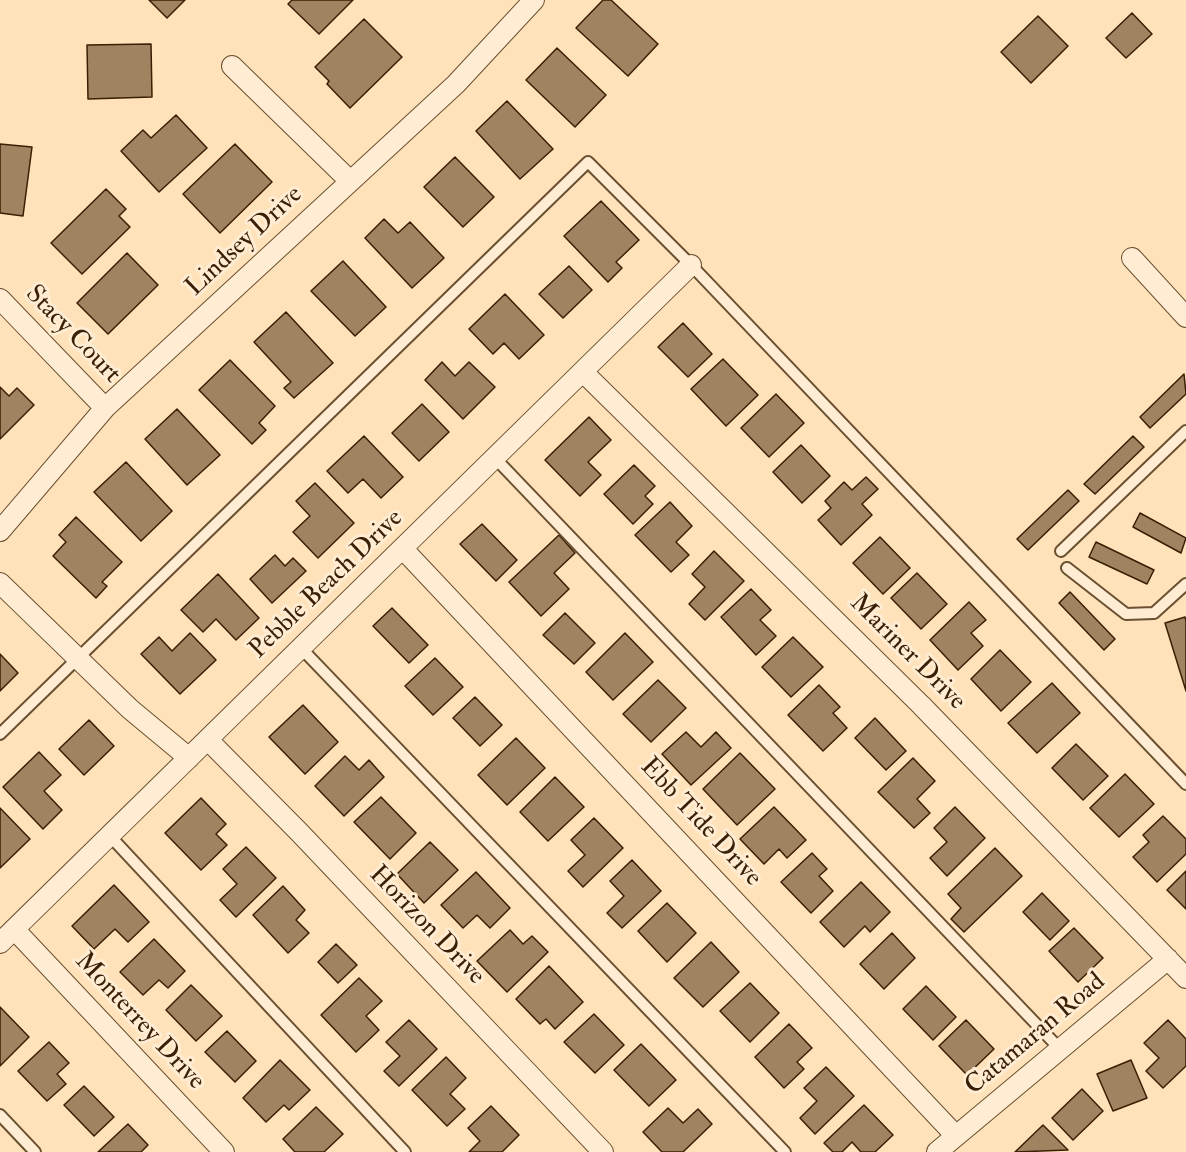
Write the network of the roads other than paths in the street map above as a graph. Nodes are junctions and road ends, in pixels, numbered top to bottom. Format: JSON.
{"nodes":[{"id":1,"x":534,"y":0,"type":"edge"},
{"id":2,"x":232,"y":66,"type":"dead end"},
{"id":3,"x":350,"y":181,"type":"junction"},
{"id":4,"x":1132,"y":258,"type":"dead end"},
{"id":5,"x":691,"y":265,"type":"junction"},
{"id":6,"x":0,"y":299,"type":"edge"},
{"id":7,"x":1186,"y":317,"type":"edge"},
{"id":8,"x":583,"y":372,"type":"junction"},
{"id":9,"x":105,"y":408,"type":"junction"},
{"id":10,"x":1186,"y":431,"type":"edge"},
{"id":11,"x":495,"y":458,"type":"junction"},
{"id":12,"x":0,"y":531,"type":"edge"},
{"id":13,"x":403,"y":549,"type":"junction"},
{"id":14,"x":1061,"y":550,"type":"dead end"},
{"id":15,"x":1067,"y":568,"type":"dead end"},
{"id":16,"x":0,"y":584,"type":"edge"},
{"id":17,"x":1186,"y":584,"type":"edge"},
{"id":18,"x":301,"y":648,"type":"junction"},
{"id":19,"x":77,"y":658,"type":"junction"},
{"id":20,"x":0,"y":734,"type":"edge"},
{"id":21,"x":208,"y":740,"type":"junction"},
{"id":22,"x":189,"y":759,"type":"junction"},
{"id":23,"x":1186,"y":784,"type":"edge"},
{"id":24,"x":110,"y":836,"type":"junction"},
{"id":25,"x":7,"y":936,"type":"edge"},
{"id":26,"x":1168,"y":959,"type":"junction"},
{"id":27,"x":1186,"y":978,"type":"edge"},
{"id":28,"x":1060,"y":1049,"type":"junction"},
{"id":29,"x":0,"y":1115,"type":"edge"},
{"id":30,"x":956,"y":1136,"type":"junction"},
{"id":31,"x":35,"y":1152,"type":"edge"},
{"id":32,"x":224,"y":1152,"type":"edge"},
{"id":33,"x":405,"y":1152,"type":"edge"},
{"id":34,"x":603,"y":1152,"type":"edge"},
{"id":35,"x":785,"y":1152,"type":"edge"},
{"id":36,"x":937,"y":1152,"type":"edge"}],
"edges":[{"from":1,"to":3,"type":"street","name":"Lindsey Drive"},
{"from":2,"to":3,"type":"street"},
{"from":3,"to":9,"type":"street","name":"Lindsey Drive"},
{"from":4,"to":7,"type":"street"},
{"from":5,"to":8,"type":"street","name":"Pebble Beach Drive"},
{"from":5,"to":19,"type":"lane"},
{"from":5,"to":23,"type":"lane"},
{"from":6,"to":9,"type":"street","name":"Stacy Court"},
{"from":8,"to":11,"type":"street","name":"Pebble Beach Drive"},
{"from":8,"to":26,"type":"street","name":"Mariner Drive"},
{"from":9,"to":12,"type":"street","name":"Lindsey Drive"},
{"from":10,"to":14,"type":"lane"},
{"from":11,"to":13,"type":"street","name":"Pebble Beach Drive"},
{"from":11,"to":28,"type":"lane"},
{"from":13,"to":18,"type":"street","name":"Pebble Beach Drive"},
{"from":13,"to":30,"type":"street","name":"Ebb Tide Drive"},
{"from":15,"to":17,"type":"lane"},
{"from":16,"to":19,"type":"street"},
{"from":18,"to":21,"type":"street","name":"Pebble Beach Drive"},
{"from":18,"to":35,"type":"lane"},
{"from":19,"to":20,"type":"lane"},
{"from":19,"to":22,"type":"street"},
{"from":21,"to":22,"type":"street","name":"Pebble Beach Drive"},
{"from":21,"to":34,"type":"street","name":"Horizon Drive"},
{"from":22,"to":24,"type":"street","name":"Pebble Beach Drive"},
{"from":24,"to":25,"type":"street","name":"Pebble Beach Drive"},
{"from":24,"to":33,"type":"lane"},
{"from":25,"to":32,"type":"street","name":"Monterrey Drive"},
{"from":26,"to":27,"type":"street","name":"Mariner Drive"},
{"from":26,"to":28,"type":"street","name":"Catamaran Road"},
{"from":28,"to":30,"type":"street","name":"Catamaran Road"},
{"from":29,"to":31,"type":"lane"},
{"from":30,"to":36,"type":"street","name":"Catamaran Road"}]}
